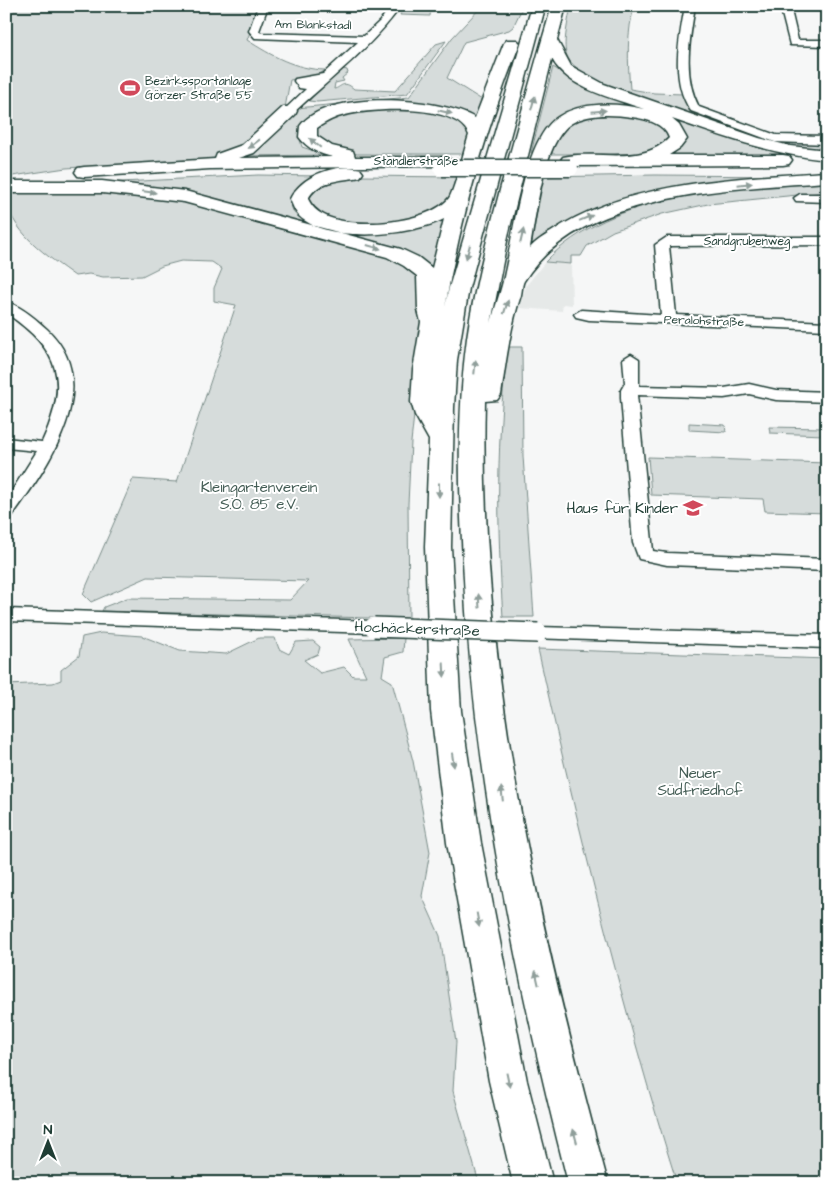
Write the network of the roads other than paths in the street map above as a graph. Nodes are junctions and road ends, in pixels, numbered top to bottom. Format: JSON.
{"nodes":[{"id":1,"x":263,"y":6,"type":"edge"},
{"id":2,"x":396,"y":6,"type":"edge"},
{"id":3,"x":559,"y":6,"type":"edge"},
{"id":4,"x":690,"y":6,"type":"edge"},
{"id":5,"x":785,"y":6,"type":"edge"},
{"id":6,"x":538,"y":8,"type":"edge"},
{"id":7,"x":518,"y":28,"type":"junction"},
{"id":8,"x":502,"y":34,"type":"dead end"},
{"id":9,"x":368,"y":38,"type":"junction"},
{"id":10,"x":549,"y":40,"type":"junction"},
{"id":11,"x":794,"y":43,"type":"joint"},
{"id":12,"x":827,"y":43,"type":"edge"},
{"id":13,"x":322,"y":81,"type":"joint"},
{"id":14,"x":289,"y":111,"type":"joint"},
{"id":15,"x":478,"y":137,"type":"junction"},
{"id":16,"x":827,"y":140,"type":"edge"},
{"id":17,"x":827,"y":156,"type":"edge"},
{"id":18,"x":827,"y":160,"type":"edge"},
{"id":19,"x":626,"y":161,"type":"junction"},
{"id":20,"x":438,"y":164,"type":"junction"},
{"id":21,"x":570,"y":165,"type":"junction"},
{"id":22,"x":147,"y":167,"type":"junction"},
{"id":23,"x":411,"y":168,"type":"junction"},
{"id":24,"x":827,"y":168,"type":"edge"},
{"id":25,"x":827,"y":177,"type":"edge"},
{"id":26,"x":8,"y":185,"type":"edge"},
{"id":27,"x":800,"y":198,"type":"dead end"},
{"id":28,"x":827,"y":198,"type":"edge"},
{"id":29,"x":457,"y":201,"type":"junction"},
{"id":30,"x":827,"y":242,"type":"edge"},
{"id":31,"x":513,"y":284,"type":"junction"},
{"id":32,"x":6,"y":306,"type":"edge"},
{"id":33,"x":581,"y":314,"type":"dead end"},
{"id":34,"x":669,"y":320,"type":"junction"},
{"id":35,"x":432,"y":322,"type":"junction"},
{"id":36,"x":827,"y":326,"type":"edge"},
{"id":37,"x":631,"y":359,"type":"dead end"},
{"id":38,"x":629,"y":390,"type":"junction"},
{"id":39,"x":827,"y":397,"type":"edge"},
{"id":40,"x":471,"y":416,"type":"junction"},
{"id":41,"x":440,"y":441,"type":"junction"},
{"id":42,"x":6,"y":443,"type":"edge"},
{"id":43,"x":47,"y":447,"type":"junction"},
{"id":44,"x":6,"y":512,"type":"edge"},
{"id":45,"x":827,"y":566,"type":"edge"},
{"id":46,"x":6,"y":615,"type":"edge"},
{"id":47,"x":827,"y":642,"type":"edge"},
{"id":48,"x":533,"y":1183,"type":"edge"},
{"id":49,"x":588,"y":1183,"type":"edge"}],
"edges":[{"from":1,"to":9,"type":"street","name":"Am Blankstadl"},
{"from":2,"to":9,"type":"street"},
{"from":3,"to":10,"type":"highway"},
{"from":4,"to":16,"type":"street"},
{"from":5,"to":11,"type":"street"},
{"from":6,"to":7,"type":"highway"},
{"from":6,"to":41,"type":"highway","one_way":true},
{"from":7,"to":8,"type":"highway"},
{"from":7,"to":15,"type":"highway"},
{"from":9,"to":13,"type":"street"},
{"from":10,"to":17,"type":"highway"},
{"from":40,"to":10,"type":"highway","one_way":true},
{"from":11,"to":12,"type":"street"},
{"from":13,"to":14,"type":"street"},
{"from":14,"to":22,"type":"highway","one_way":true},
{"from":20,"to":15,"type":"highway","one_way":true},
{"from":15,"to":29,"type":"highway"},
{"from":18,"to":19,"type":"highway","name":"Ständlerstraße"},
{"from":19,"to":21,"type":"highway","name":"Ständlerstraße"},
{"from":31,"to":19,"type":"highway","one_way":true},
{"from":20,"to":21,"type":"highway","name":"Ständlerstraße","bridge":true},
{"from":20,"to":22,"type":"highway","name":"Ständlerstraße"},
{"from":20,"to":23,"type":"highway","name":"Ständlerstraße"},
{"from":21,"to":24,"type":"highway","name":"Ständlerstraße"},
{"from":22,"to":26,"type":"highway","name":"Ständlerstraße"},
{"from":23,"to":26,"type":"highway","name":"Ständlerstraße"},
{"from":23,"to":29,"type":"highway"},
{"from":31,"to":25,"type":"highway","one_way":true},
{"from":26,"to":35,"type":"highway","one_way":true},
{"from":27,"to":28,"type":"street"},
{"from":29,"to":35,"type":"highway"},
{"from":30,"to":34,"type":"street","name":"Sandgrubenweg"},
{"from":40,"to":31,"type":"highway","one_way":true},
{"from":32,"to":43,"type":"street"},
{"from":33,"to":34,"type":"street","name":"Peralohstraße"},
{"from":34,"to":36,"type":"street","name":"Peralohstraße"},
{"from":35,"to":41,"type":"highway"},
{"from":37,"to":38,"type":"street"},
{"from":38,"to":39,"type":"street"},
{"from":38,"to":45,"type":"street"},
{"from":49,"to":40,"type":"highway","one_way":true},
{"from":41,"to":48,"type":"highway","one_way":true},
{"from":42,"to":43,"type":"street"},
{"from":43,"to":44,"type":"street"},
{"from":46,"to":47,"type":"street","name":"Hochäckerstraße","bridge":true}]}
